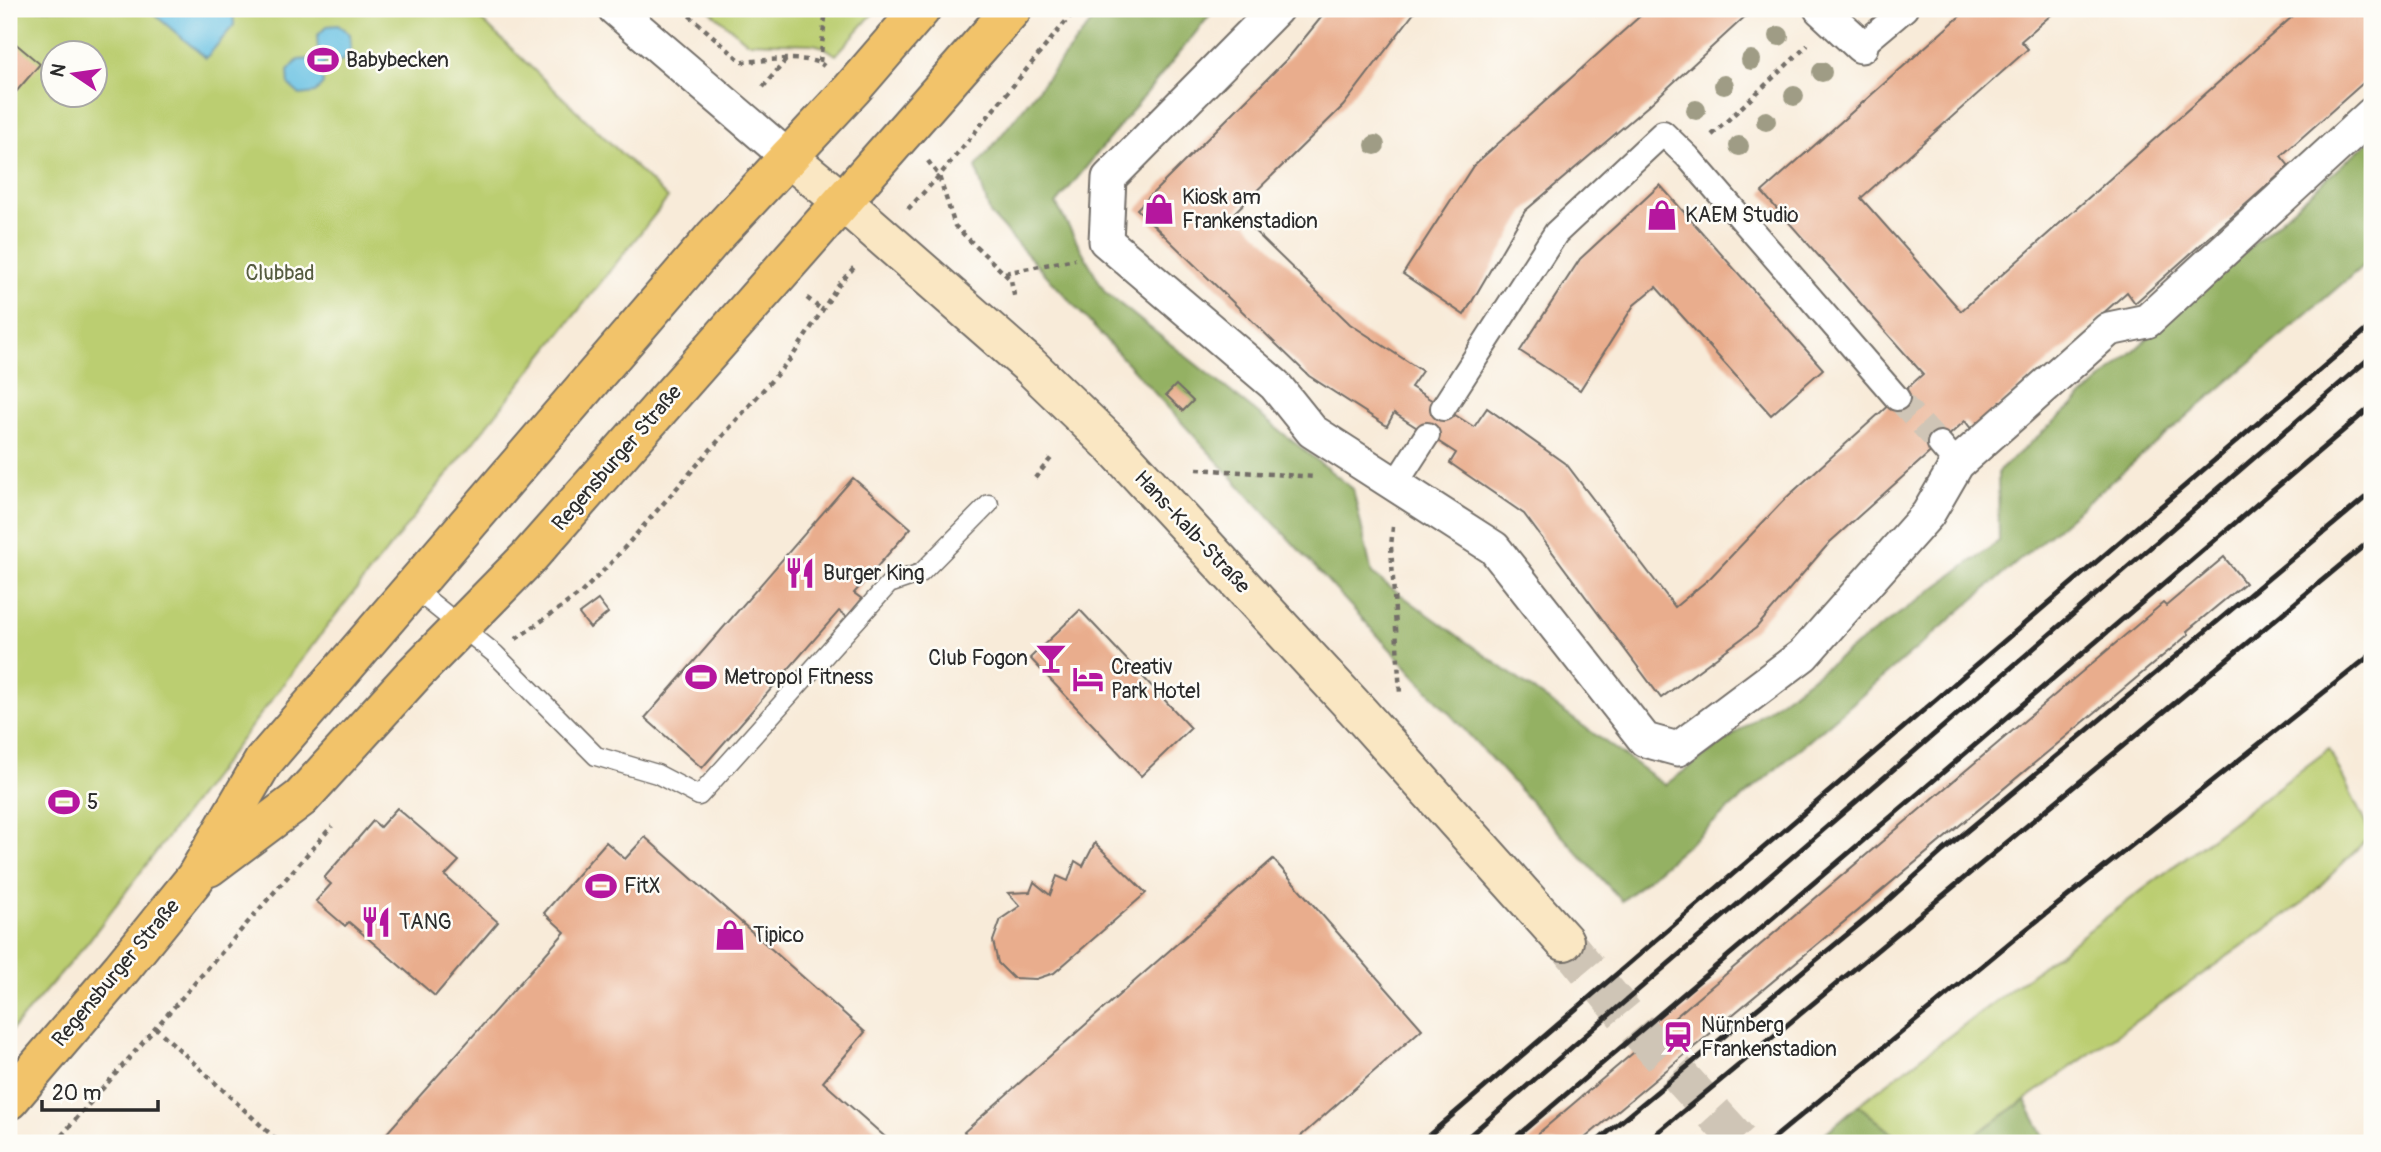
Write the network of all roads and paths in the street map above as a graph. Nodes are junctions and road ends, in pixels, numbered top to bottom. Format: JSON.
{"nodes":[{"id":1,"x":615,"y":9,"type":"edge"},
{"id":2,"x":826,"y":9,"type":"edge"},
{"id":3,"x":921,"y":9,"type":"edge"},
{"id":4,"x":1012,"y":9,"type":"edge"},
{"id":5,"x":1076,"y":9,"type":"edge"},
{"id":6,"x":1276,"y":9,"type":"edge"},
{"id":7,"x":1905,"y":9,"type":"edge"},
{"id":8,"x":1827,"y":15,"type":"edge"},
{"id":9,"x":1861,"y":46,"type":"joint"},
{"id":10,"x":787,"y":60,"type":"dead end"},
{"id":11,"x":820,"y":62,"type":"dead end"},
{"id":12,"x":763,"y":87,"type":"dead end"},
{"id":13,"x":2372,"y":114,"type":"edge"},
{"id":14,"x":788,"y":157,"type":"junction"},
{"id":15,"x":1688,"y":157,"type":"junction"},
{"id":16,"x":842,"y":201,"type":"junction"},
{"id":17,"x":1106,"y":241,"type":"junction"},
{"id":18,"x":1004,"y":273,"type":"junction"},
{"id":19,"x":807,"y":297,"type":"dead end"},
{"id":20,"x":1016,"y":304,"type":"dead end"},
{"id":21,"x":822,"y":310,"type":"dead end"},
{"id":22,"x":1897,"y":398,"type":"tunnel mouth"},
{"id":23,"x":1443,"y":408,"type":"dead end"},
{"id":24,"x":1427,"y":435,"type":"dead end"},
{"id":25,"x":1052,"y":457,"type":"dead end"},
{"id":26,"x":1198,"y":469,"type":"dead end"},
{"id":27,"x":1317,"y":477,"type":"dead end"},
{"id":28,"x":1035,"y":478,"type":"dead end"},
{"id":29,"x":1396,"y":483,"type":"junction"},
{"id":30,"x":989,"y":503,"type":"dead end"},
{"id":31,"x":1391,"y":546,"type":"dead end"},
{"id":32,"x":413,"y":588,"type":"junction"},
{"id":33,"x":461,"y":626,"type":"junction"},
{"id":34,"x":1400,"y":694,"type":"dead end"},
{"id":35,"x":195,"y":878,"type":"junction"},
{"id":36,"x":1564,"y":941,"type":"tunnel mouth"},
{"id":37,"x":155,"y":1027,"type":"dead end"},
{"id":38,"x":9,"y":1100,"type":"edge"},
{"id":39,"x":280,"y":1143,"type":"edge"},
{"id":40,"x":337,"y":1143,"type":"edge"},
{"id":41,"x":347,"y":1143,"type":"edge"}],
"edges":[{"from":1,"to":14,"type":"street"},
{"from":2,"to":11,"type":"path"},
{"from":3,"to":14,"type":"main road","name":"Regensburger Straße"},
{"from":4,"to":16,"type":"main road","name":"Regensburger Straße"},
{"from":5,"to":18,"type":"path"},
{"from":6,"to":17,"type":"street"},
{"from":7,"to":9,"type":"street"},
{"from":8,"to":9,"type":"street"},
{"from":8,"to":15,"type":"path"},
{"from":10,"to":12,"type":"path"},
{"from":13,"to":29,"type":"street"},
{"from":14,"to":16,"type":"main road","name":"Hans-Kalb-Straße"},
{"from":14,"to":32,"type":"main road","name":"Regensburger Straße"},
{"from":15,"to":22,"type":"street"},
{"from":15,"to":23,"type":"street"},
{"from":16,"to":33,"type":"main road","name":"Regensburger Straße"},
{"from":16,"to":36,"type":"main road","name":"Hans-Kalb-Straße"},
{"from":17,"to":18,"type":"path"},
{"from":17,"to":29,"type":"street"},
{"from":18,"to":20,"type":"path"},
{"from":19,"to":21,"type":"path"},
{"from":24,"to":29,"type":"street"},
{"from":25,"to":28,"type":"path"},
{"from":26,"to":27,"type":"path"},
{"from":30,"to":33,"type":"lane"},
{"from":31,"to":34,"type":"path"},
{"from":32,"to":33,"type":"lane"},
{"from":32,"to":35,"type":"main road","name":"Regensburger Straße"},
{"from":33,"to":35,"type":"main road","name":"Regensburger Straße"},
{"from":35,"to":38,"type":"main road","name":"Regensburger Straße"},
{"from":37,"to":39,"type":"path"},
{"from":40,"to":41,"type":"path"}]}
